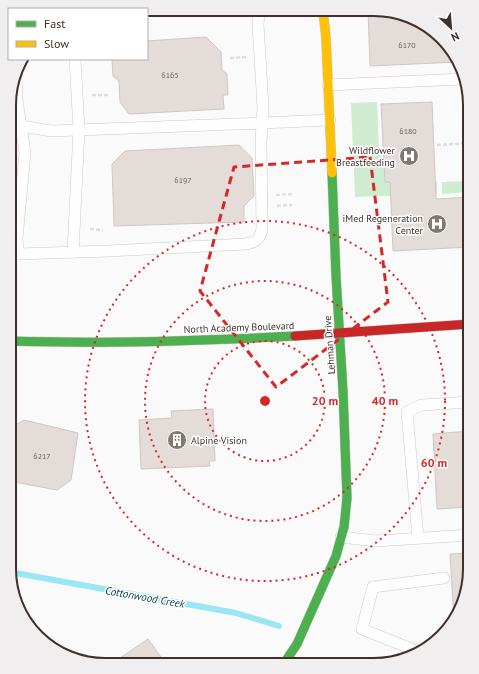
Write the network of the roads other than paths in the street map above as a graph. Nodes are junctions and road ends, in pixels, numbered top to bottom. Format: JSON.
{"nodes":[{"id":1,"x":259,"y":16,"type":"edge"},
{"id":2,"x":324,"y":16,"type":"edge"},
{"id":3,"x":76,"y":60,"type":"edge"},
{"id":4,"x":459,"y":79,"type":"edge"},
{"id":5,"x":328,"y":85,"type":"junction"},
{"id":6,"x":17,"y":96,"type":"edge"},
{"id":7,"x":330,"y":120,"type":"junction"},
{"id":8,"x":16,"y":123,"type":"edge"},
{"id":9,"x":262,"y":123,"type":"junction"},
{"id":10,"x":21,"y":126,"type":"junction"},
{"id":11,"x":79,"y":130,"type":"junction"},
{"id":12,"x":16,"y":243,"type":"edge"},
{"id":13,"x":73,"y":252,"type":"junction"},
{"id":14,"x":16,"y":253,"type":"edge"},
{"id":15,"x":463,"y":324,"type":"edge"},
{"id":16,"x":339,"y":333,"type":"junction"},
{"id":17,"x":16,"y":341,"type":"edge"},
{"id":18,"x":463,"y":402,"type":"edge"},
{"id":19,"x":463,"y":535,"type":"edge"},
{"id":20,"x":341,"y":537,"type":"junction"},
{"id":21,"x":418,"y":538,"type":"junction"},
{"id":22,"x":444,"y":578,"type":"dead end"},
{"id":23,"x":412,"y":649,"type":"edge"},
{"id":24,"x":288,"y":658,"type":"edge"}],
"edges":[{"from":1,"to":9,"type":"lane"},
{"from":2,"to":5,"type":"main road","name":"Lehman Drive"},
{"from":3,"to":11,"type":"lane"},
{"from":4,"to":5,"type":"lane"},
{"from":5,"to":7,"type":"main road","name":"Lehman Drive"},
{"from":6,"to":10,"type":"lane"},
{"from":7,"to":9,"type":"lane"},
{"from":7,"to":16,"type":"main road","name":"Lehman Drive"},
{"from":8,"to":10,"type":"lane"},
{"from":9,"to":11,"type":"lane"},
{"from":9,"to":13,"type":"lane"},
{"from":10,"to":11,"type":"lane"},
{"from":10,"to":12,"type":"lane"},
{"from":11,"to":13,"type":"lane"},
{"from":13,"to":14,"type":"lane"},
{"from":15,"to":16,"type":"main road","name":"North Academy Boulevard"},
{"from":16,"to":17,"type":"main road","name":"North Academy Boulevard"},
{"from":16,"to":20,"type":"main road","name":"Lehman Drive"},
{"from":18,"to":21,"type":"lane"},
{"from":19,"to":21,"type":"lane"},
{"from":20,"to":21,"type":"lane"},
{"from":20,"to":24,"type":"main road","name":"Lehman Drive"},
{"from":22,"to":23,"type":"lane"}]}
